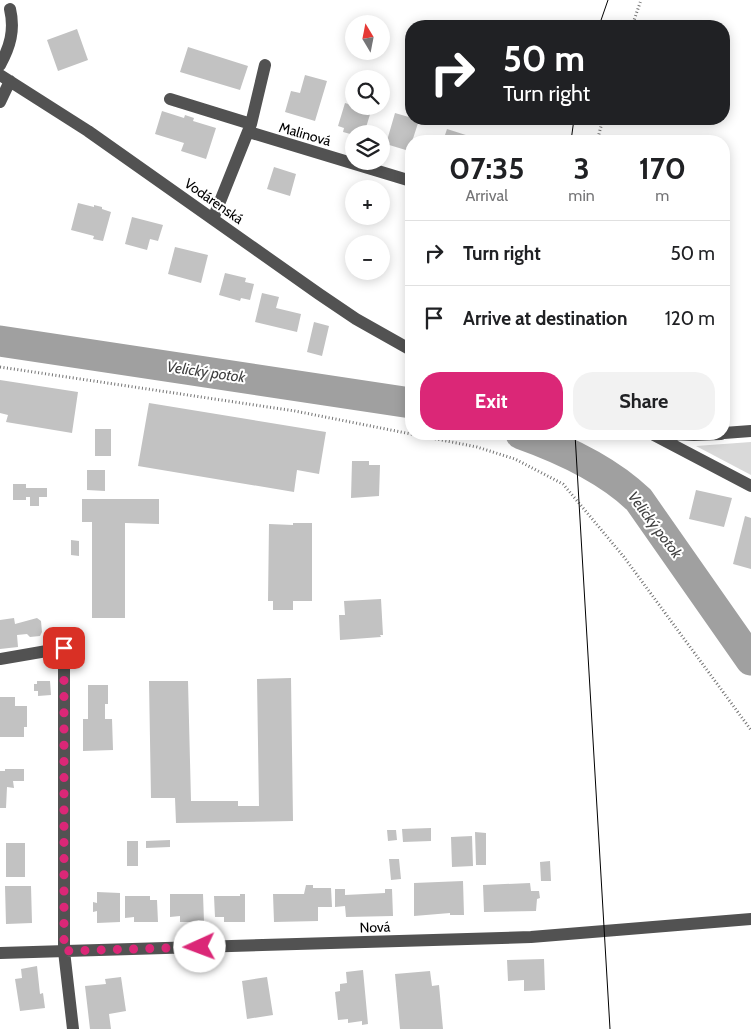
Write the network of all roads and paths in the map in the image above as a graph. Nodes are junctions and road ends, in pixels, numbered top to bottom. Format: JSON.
{"nodes":[{"id":1,"x":641,"y":0,"type":"edge"},
{"id":2,"x":10,"y":10,"type":"dead end"},
{"id":3,"x":634,"y":20,"type":"edge"},
{"id":4,"x":0,"y":65,"type":"edge"},
{"id":5,"x":265,"y":65,"type":"dead end"},
{"id":6,"x":5,"y":78,"type":"edge"},
{"id":7,"x":170,"y":99,"type":"dead end"},
{"id":8,"x":0,"y":102,"type":"edge"},
{"id":9,"x":250,"y":128,"type":"junction"},
{"id":10,"x":405,"y":178,"type":"edge"},
{"id":11,"x":213,"y":219,"type":"junction"},
{"id":12,"x":405,"y":347,"type":"edge"},
{"id":13,"x":0,"y":367,"type":"edge"},
{"id":14,"x":751,"y":431,"type":"edge"},
{"id":15,"x":405,"y":433,"type":"edge"},
{"id":16,"x":730,"y":433,"type":"edge"},
{"id":17,"x":441,"y":440,"type":"edge"},
{"id":18,"x":663,"y":440,"type":"edge"},
{"id":19,"x":751,"y":486,"type":"edge"},
{"id":20,"x":0,"y":659,"type":"edge"},
{"id":21,"x":751,"y":730,"type":"edge"},
{"id":22,"x":751,"y":919,"type":"edge"},
{"id":23,"x":64,"y":951,"type":"junction"},
{"id":24,"x":0,"y":953,"type":"edge"},
{"id":25,"x":73,"y":1029,"type":"edge"}],
"edges":[{"from":1,"to":3,"type":"path"},
{"from":2,"to":4,"type":"street"},
{"from":5,"to":9,"type":"street"},
{"from":6,"to":8,"type":"street"},
{"from":6,"to":11,"type":"street","name":"Vodárenská"},
{"from":7,"to":9,"type":"street","name":"Malinová"},
{"from":9,"to":10,"type":"street","name":"Malinová"},
{"from":9,"to":11,"type":"street"},
{"from":11,"to":12,"type":"street","name":"Vodárenská"},
{"from":13,"to":15,"type":"path"},
{"from":14,"to":16,"type":"street"},
{"from":17,"to":21,"type":"path"},
{"from":18,"to":19,"type":"street"},
{"from":20,"to":23,"type":"street"},
{"from":22,"to":23,"type":"street","name":"Nová"},
{"from":23,"to":24,"type":"street","name":"Nová"},
{"from":23,"to":25,"type":"street"}]}
